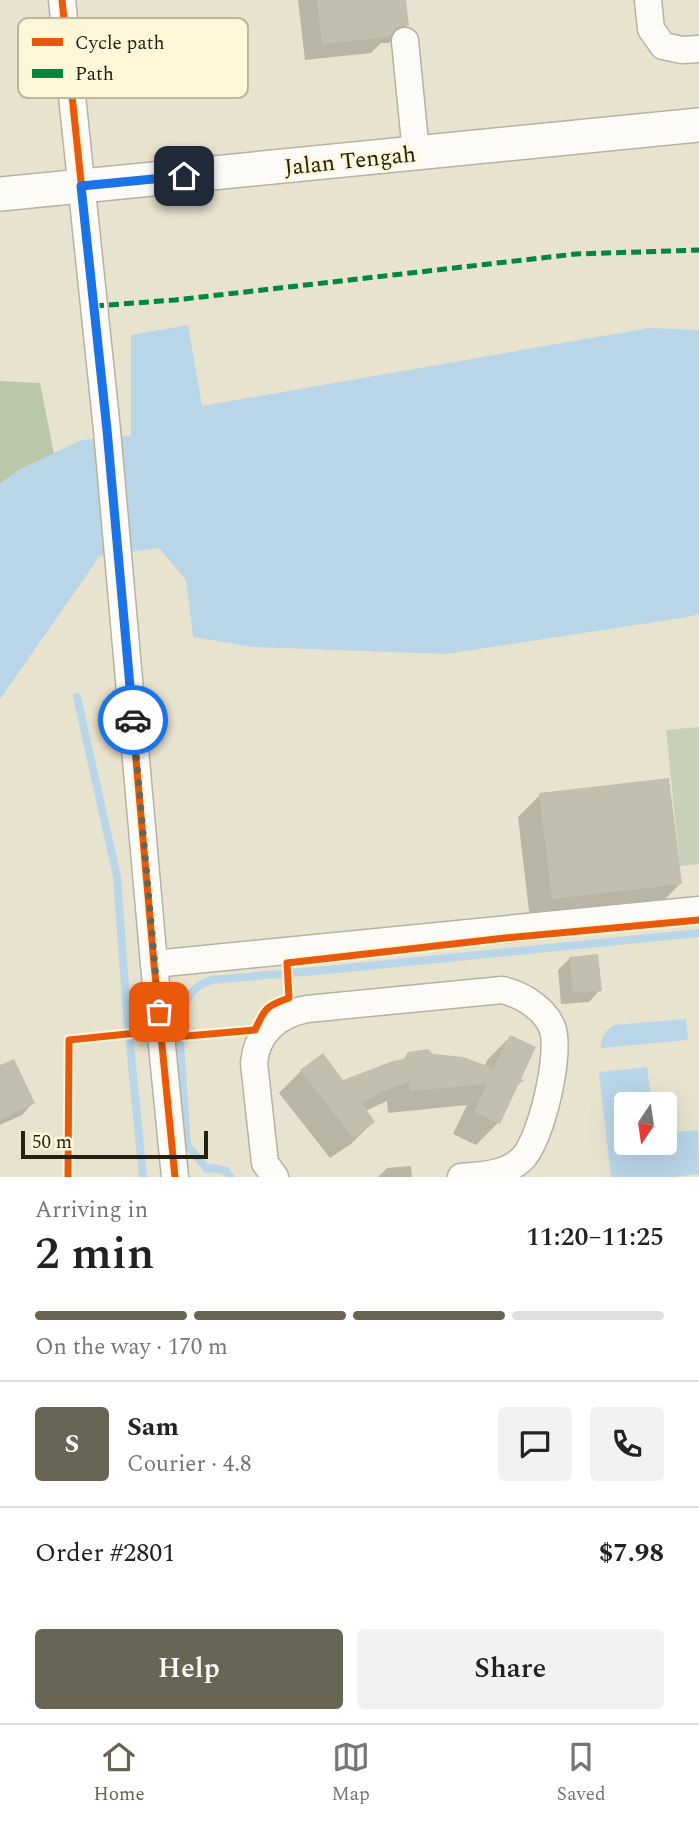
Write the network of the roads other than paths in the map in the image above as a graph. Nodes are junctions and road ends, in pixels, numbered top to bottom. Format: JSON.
{"nodes":[{"id":1,"x":62,"y":0,"type":"edge"},
{"id":2,"x":648,"y":0,"type":"edge"},
{"id":3,"x":64,"y":18,"type":"edge"},
{"id":4,"x":405,"y":41,"type":"dead end"},
{"id":5,"x":699,"y":49,"type":"edge"},
{"id":6,"x":72,"y":98,"type":"edge"},
{"id":7,"x":699,"y":125,"type":"edge"},
{"id":8,"x":416,"y":153,"type":"junction"},
{"id":9,"x":81,"y":186,"type":"junction"},
{"id":10,"x":0,"y":194,"type":"edge"},
{"id":11,"x":699,"y":910,"type":"edge"},
{"id":12,"x":154,"y":964,"type":"junction"},
{"id":13,"x":266,"y":1172,"type":"edge"},
{"id":14,"x":175,"y":1177,"type":"edge"},
{"id":15,"x":461,"y":1177,"type":"edge"}],
"edges":[{"from":1,"to":3,"type":"street"},
{"from":2,"to":5,"type":"street"},
{"from":4,"to":8,"type":"street"},
{"from":6,"to":9,"type":"street"},
{"from":7,"to":8,"type":"main road","name":"Jalan Tengah"},
{"from":8,"to":9,"type":"main road","name":"Jalan Tengah"},
{"from":9,"to":10,"type":"main road","name":"Jalan Tengah"},
{"from":9,"to":12,"type":"street"},
{"from":11,"to":12,"type":"street"},
{"from":12,"to":14,"type":"street"},
{"from":13,"to":15,"type":"street"}]}
